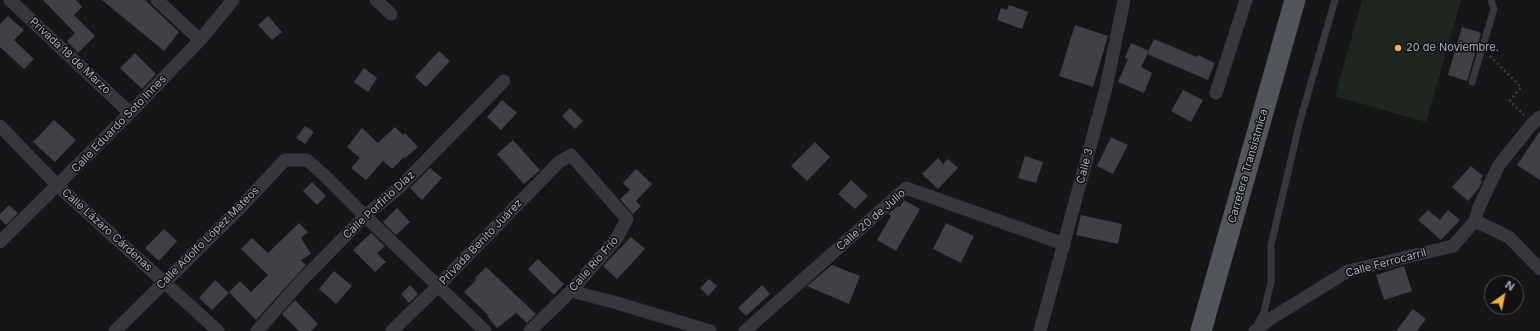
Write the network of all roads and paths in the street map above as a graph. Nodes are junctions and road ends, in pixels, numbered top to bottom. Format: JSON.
{"nodes":[{"id":1,"x":10,"y":0,"type":"edge"},
{"id":2,"x":157,"y":0,"type":"edge"},
{"id":3,"x":233,"y":0,"type":"edge"},
{"id":4,"x":376,"y":0,"type":"edge"},
{"id":5,"x":1124,"y":0,"type":"edge"},
{"id":6,"x":1246,"y":0,"type":"edge"},
{"id":7,"x":1295,"y":0,"type":"edge"},
{"id":8,"x":1335,"y":0,"type":"edge"},
{"id":9,"x":1491,"y":0,"type":"edge"},
{"id":10,"x":391,"y":14,"type":"dead end"},
{"id":11,"x":200,"y":40,"type":"junction"},
{"id":12,"x":1482,"y":49,"type":"junction"},
{"id":13,"x":504,"y":81,"type":"dead end"},
{"id":14,"x":1472,"y":82,"type":"dead end"},
{"id":15,"x":1216,"y":93,"type":"dead end"},
{"id":16,"x":130,"y":113,"type":"junction"},
{"id":17,"x":1537,"y":123,"type":"edge"},
{"id":18,"x":0,"y":126,"type":"edge"},
{"id":19,"x":571,"y":155,"type":"joint"},
{"id":20,"x":58,"y":186,"type":"junction"},
{"id":21,"x":365,"y":216,"type":"junction"},
{"id":22,"x":1475,"y":221,"type":"junction"},
{"id":23,"x":0,"y":242,"type":"edge"},
{"id":24,"x":1064,"y":244,"type":"junction"},
{"id":25,"x":1540,"y":269,"type":"edge"},
{"id":26,"x":164,"y":282,"type":"junction"},
{"id":27,"x":438,"y":286,"type":"junction"},
{"id":28,"x":571,"y":291,"type":"junction"},
{"id":29,"x":115,"y":331,"type":"edge"},
{"id":30,"x":218,"y":331,"type":"edge"},
{"id":31,"x":257,"y":331,"type":"edge"},
{"id":32,"x":392,"y":331,"type":"edge"},
{"id":33,"x":485,"y":331,"type":"edge"},
{"id":34,"x":530,"y":331,"type":"edge"},
{"id":35,"x":710,"y":331,"type":"edge"},
{"id":36,"x":745,"y":331,"type":"edge"},
{"id":37,"x":1040,"y":331,"type":"edge"},
{"id":38,"x":1201,"y":331,"type":"edge"},
{"id":39,"x":1255,"y":331,"type":"edge"}],
"edges":[{"from":1,"to":16,"type":"street","name":"Privada 18 de Marzo"},
{"from":2,"to":11,"type":"street"},
{"from":3,"to":11,"type":"street","name":"Calle Eduardo Soto Innes"},
{"from":4,"to":10,"type":"street"},
{"from":5,"to":24,"type":"street","name":"Calle 3"},
{"from":6,"to":15,"type":"street"},
{"from":7,"to":38,"type":"main road","name":"Carretera Transistmica"},
{"from":8,"to":39,"type":"lane"},
{"from":9,"to":12,"type":"lane"},
{"from":11,"to":16,"type":"street","name":"Calle Eduardo Soto Innes"},
{"from":12,"to":14,"type":"lane"},
{"from":12,"to":17,"type":"path"},
{"from":13,"to":21,"type":"street","name":"Calle Porfirio Díaz"},
{"from":16,"to":20,"type":"street","name":"Calle Eduardo Soto Innes"},
{"from":17,"to":22,"type":"street"},
{"from":18,"to":20,"type":"street","name":"Calle Lázaro Cárdenas"},
{"from":19,"to":27,"type":"street","name":"Privada Benito Juárez"},
{"from":19,"to":28,"type":"street","name":"Calle Río Frío"},
{"from":20,"to":23,"type":"street","name":"Calle Eduardo Soto Innes"},
{"from":20,"to":26,"type":"street","name":"Calle Lázaro Cárdenas"},
{"from":21,"to":26,"type":"street","name":"Calle Adolfo López Mateos"},
{"from":21,"to":27,"type":"street"},
{"from":21,"to":31,"type":"street","name":"Calle Porfirio Díaz"},
{"from":22,"to":25,"type":"street"},
{"from":22,"to":39,"type":"street","name":"Calle Ferrocarril"},
{"from":24,"to":36,"type":"street","name":"Calle 20 de Julio"},
{"from":24,"to":37,"type":"street","name":"Calle 3"},
{"from":26,"to":29,"type":"street","name":"Calle Adolfo López Mateos"},
{"from":26,"to":30,"type":"street","name":"Calle Lázaro Cárdenas"},
{"from":27,"to":32,"type":"street","name":"Privada Benito Juárez"},
{"from":27,"to":33,"type":"street"},
{"from":28,"to":34,"type":"street","name":"Calle Río Frío"},
{"from":28,"to":35,"type":"street"}]}
